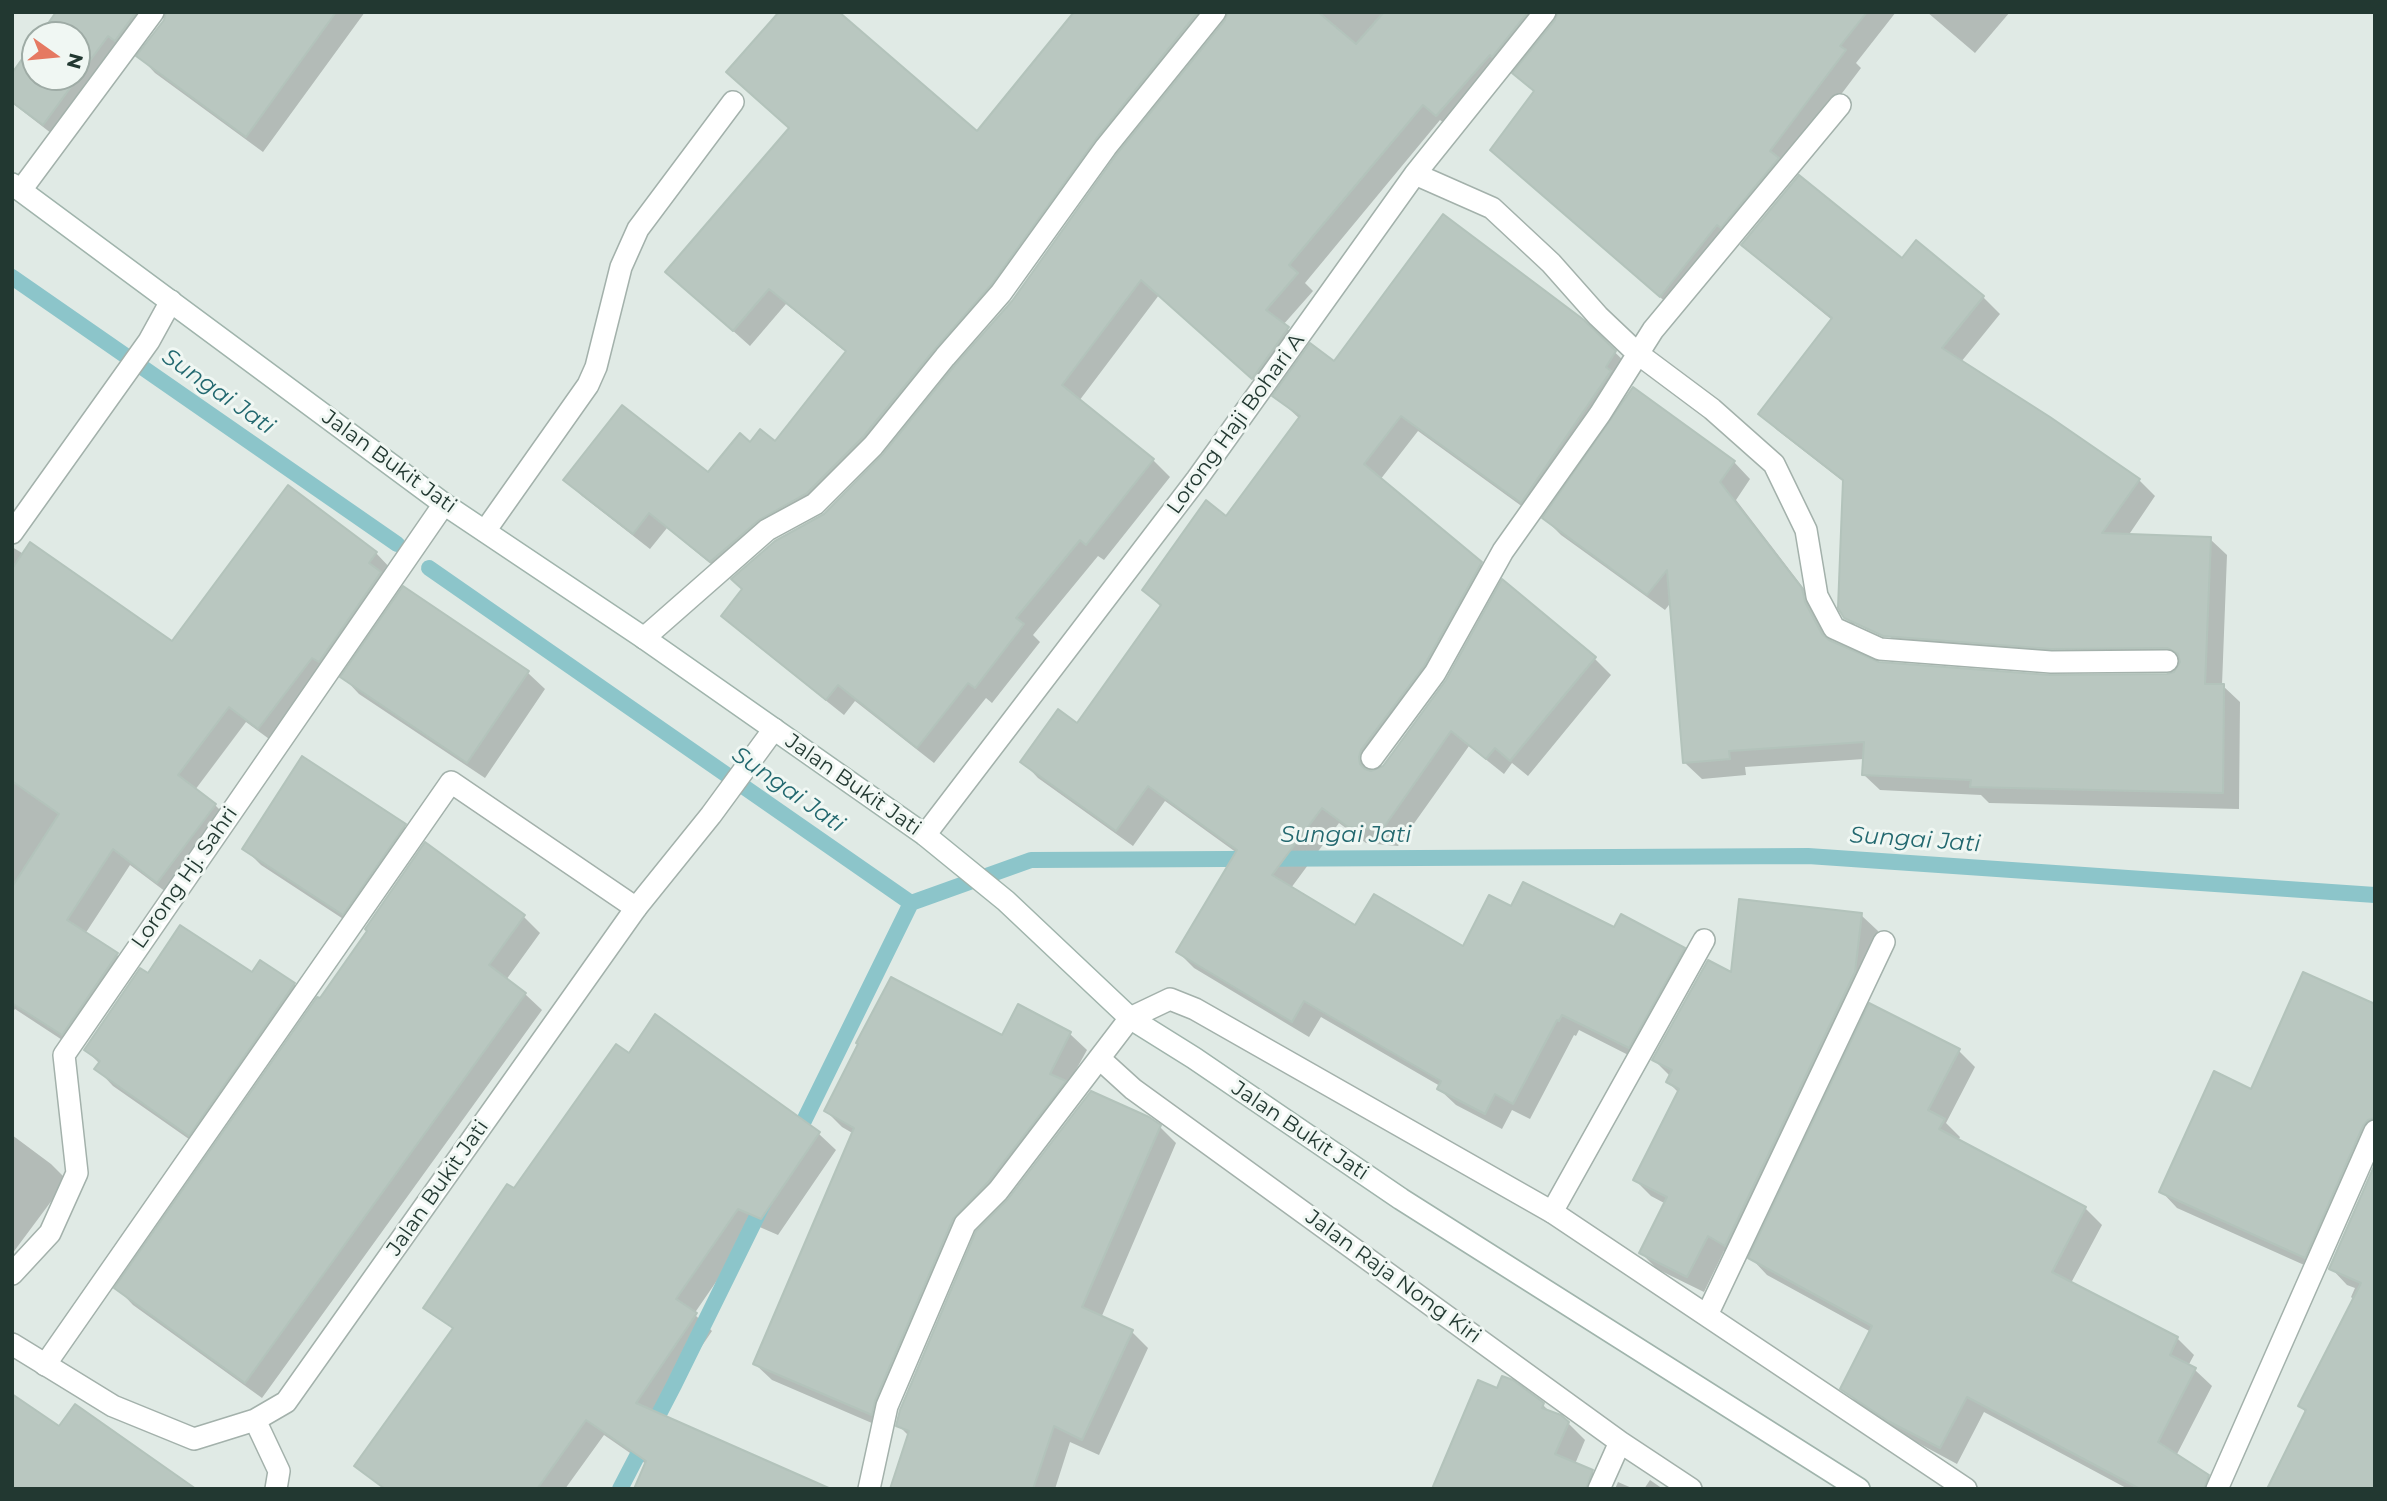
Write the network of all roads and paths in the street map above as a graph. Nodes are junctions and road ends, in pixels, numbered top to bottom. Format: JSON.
{"nodes":[{"id":1,"x":153,"y":12,"type":"edge"},
{"id":2,"x":1215,"y":12,"type":"edge"},
{"id":3,"x":1545,"y":12,"type":"edge"},
{"id":4,"x":733,"y":102,"type":"dead end"},
{"id":5,"x":1840,"y":105,"type":"dead end"},
{"id":6,"x":1415,"y":174,"type":"junction"},
{"id":7,"x":17,"y":187,"type":"edge"},
{"id":8,"x":172,"y":301,"type":"junction"},
{"id":9,"x":1637,"y":353,"type":"junction"},
{"id":10,"x":444,"y":504,"type":"junction"},
{"id":11,"x":485,"y":531,"type":"junction"},
{"id":12,"x":12,"y":533,"type":"edge"},
{"id":13,"x":644,"y":638,"type":"junction"},
{"id":14,"x":2167,"y":661,"type":"dead end"},
{"id":15,"x":774,"y":729,"type":"junction"},
{"id":16,"x":1372,"y":758,"type":"dead end"},
{"id":17,"x":925,"y":835,"type":"junction"},
{"id":18,"x":636,"y":908,"type":"junction"},
{"id":19,"x":1704,"y":940,"type":"dead end"},
{"id":20,"x":1884,"y":942,"type":"dead end"},
{"id":21,"x":1130,"y":1018,"type":"junction"},
{"id":22,"x":1100,"y":1059,"type":"junction"},
{"id":23,"x":2375,"y":1131,"type":"edge"},
{"id":24,"x":1552,"y":1212,"type":"junction"},
{"id":25,"x":12,"y":1274,"type":"edge"},
{"id":26,"x":1707,"y":1315,"type":"junction"},
{"id":27,"x":12,"y":1344,"type":"edge"},
{"id":28,"x":45,"y":1365,"type":"junction"},
{"id":29,"x":255,"y":1420,"type":"junction"},
{"id":30,"x":1620,"y":1441,"type":"junction"},
{"id":31,"x":276,"y":1489,"type":"edge"},
{"id":32,"x":869,"y":1489,"type":"edge"},
{"id":33,"x":1599,"y":1489,"type":"edge"},
{"id":34,"x":1691,"y":1489,"type":"edge"},
{"id":35,"x":1859,"y":1489,"type":"edge"},
{"id":36,"x":1966,"y":1489,"type":"edge"},
{"id":37,"x":2217,"y":1489,"type":"edge"}],
"edges":[{"from":1,"to":7,"type":"street"},
{"from":2,"to":13,"type":"street"},
{"from":3,"to":6,"type":"street","name":"Lorong Haji Bohari A"},
{"from":4,"to":11,"type":"street"},
{"from":5,"to":9,"type":"street"},
{"from":6,"to":9,"type":"street"},
{"from":6,"to":17,"type":"street","name":"Lorong Haji Bohari A"},
{"from":7,"to":8,"type":"street","name":"Jalan Bukit Jati"},
{"from":8,"to":10,"type":"street","name":"Jalan Bukit Jati"},
{"from":8,"to":12,"type":"street"},
{"from":9,"to":14,"type":"street"},
{"from":9,"to":16,"type":"street"},
{"from":10,"to":11,"type":"street","name":"Jalan Bukit Jati"},
{"from":10,"to":25,"type":"street","name":"Lorong Hj. Sahri"},
{"from":11,"to":13,"type":"street","name":"Jalan Bukit Jati"},
{"from":13,"to":15,"type":"street","name":"Jalan Bukit Jati"},
{"from":15,"to":17,"type":"street","name":"Jalan Bukit Jati"},
{"from":15,"to":18,"type":"street","name":"Jalan Bukit Jati"},
{"from":17,"to":21,"type":"street","name":"Jalan Bukit Jati"},
{"from":18,"to":28,"type":"street"},
{"from":18,"to":29,"type":"street","name":"Jalan Bukit Jati"},
{"from":19,"to":24,"type":"street"},
{"from":20,"to":26,"type":"street"},
{"from":21,"to":22,"type":"street"},
{"from":21,"to":24,"type":"street"},
{"from":21,"to":35,"type":"street","name":"Jalan Bukit Jati"},
{"from":22,"to":30,"type":"street","name":"Jalan Raja Nong Kiri"},
{"from":22,"to":32,"type":"street"},
{"from":23,"to":37,"type":"street"},
{"from":24,"to":26,"type":"street"},
{"from":26,"to":36,"type":"street"},
{"from":27,"to":28,"type":"street","name":"Jalan Bukit Jati"},
{"from":28,"to":29,"type":"street","name":"Jalan Bukit Jati"},
{"from":29,"to":31,"type":"street"},
{"from":30,"to":33,"type":"street"},
{"from":30,"to":34,"type":"street","name":"Jalan Raja Nong Kiri"}]}
